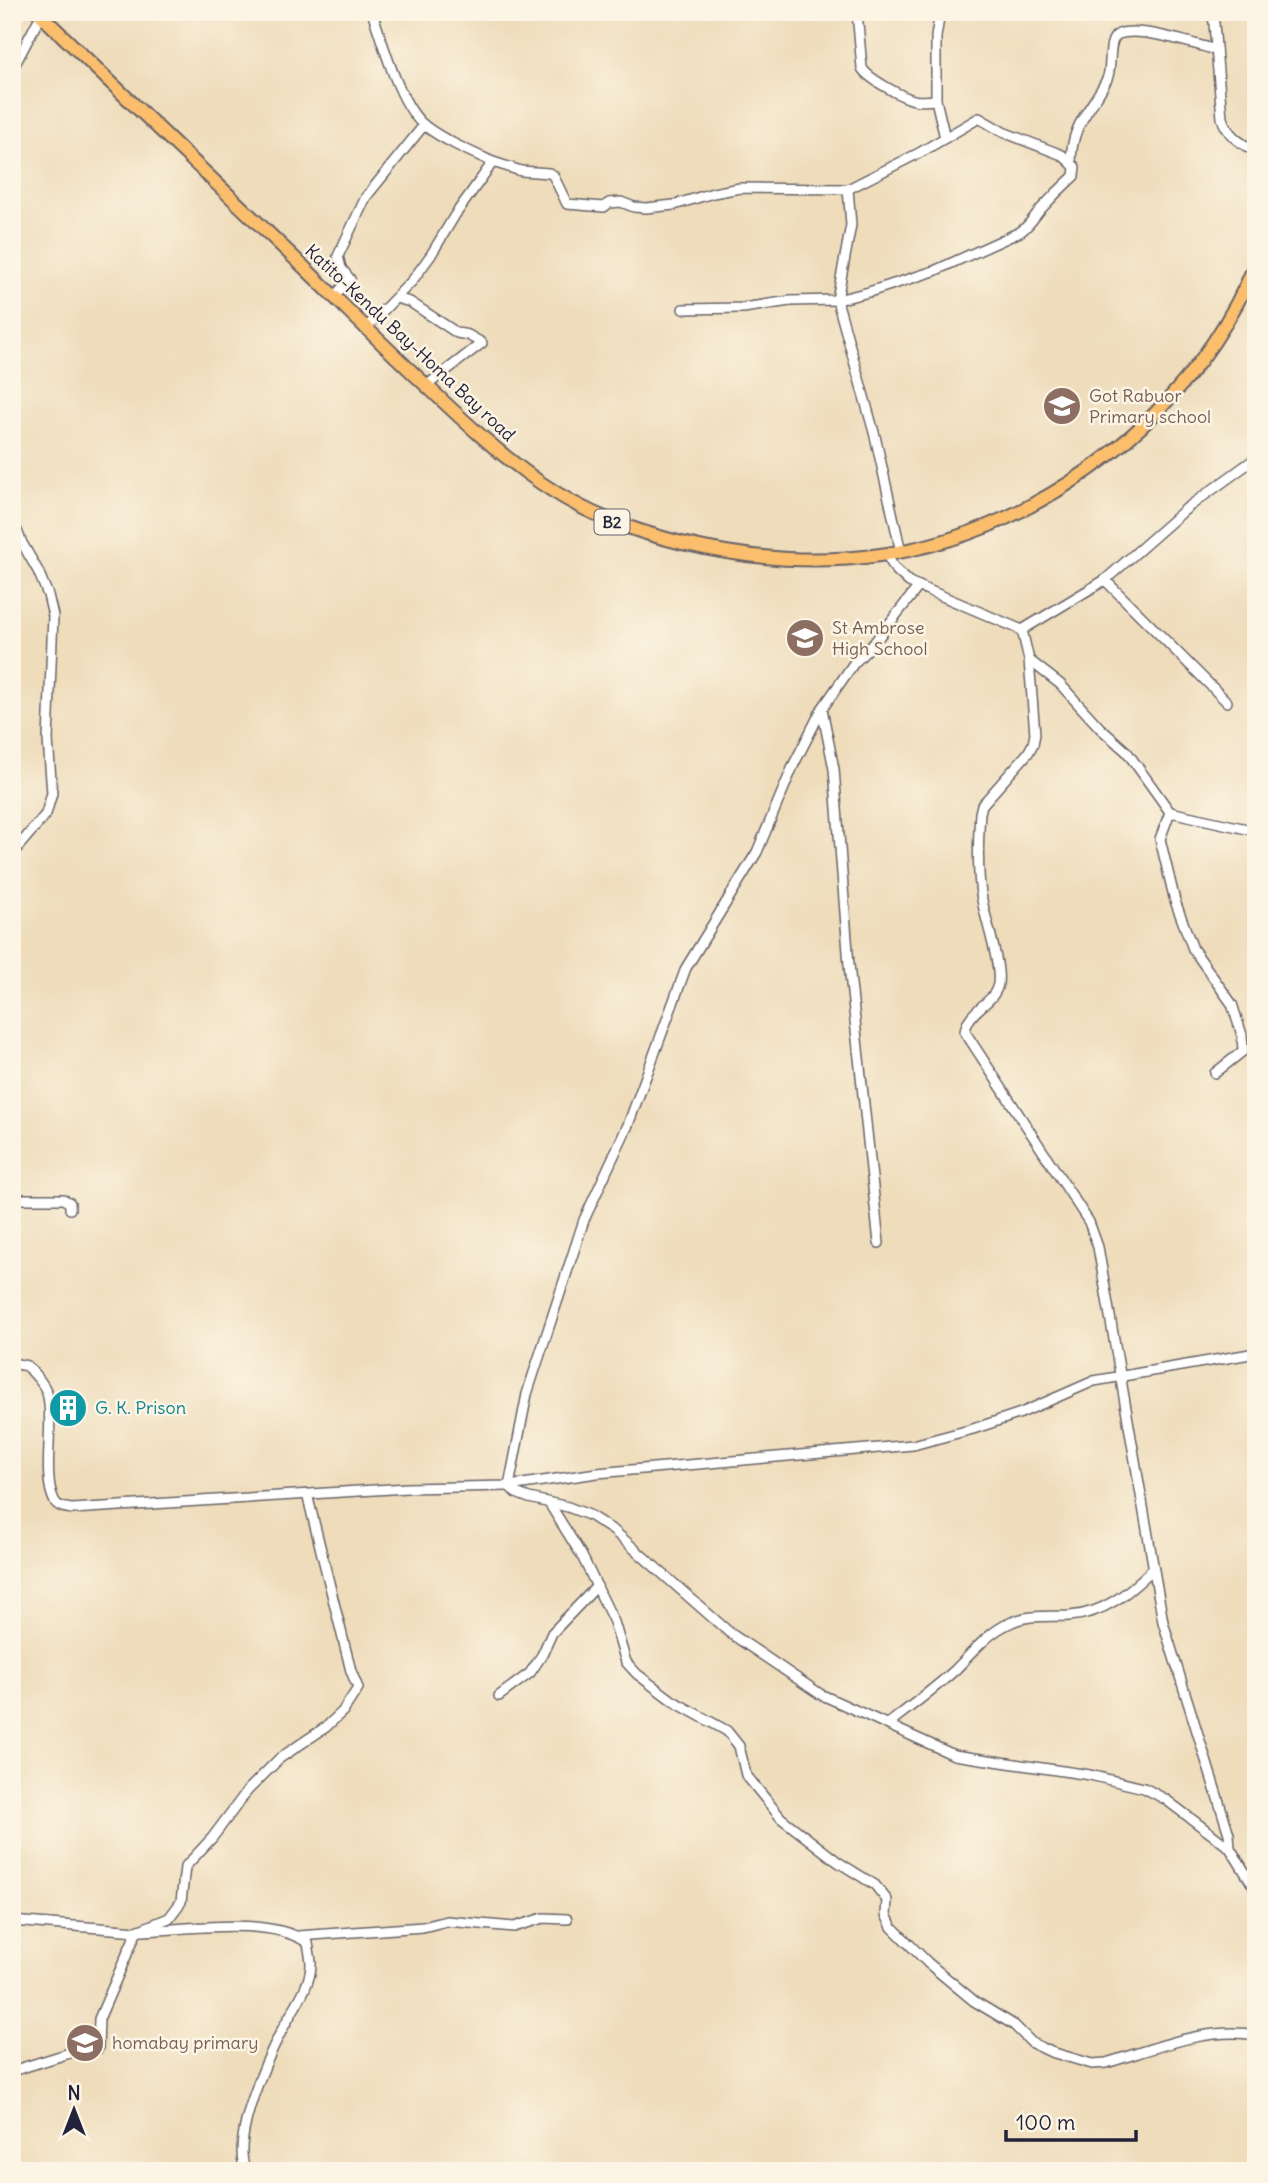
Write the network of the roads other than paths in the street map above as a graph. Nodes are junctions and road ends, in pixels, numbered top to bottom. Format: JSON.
{"nodes":[{"id":1,"x":372,"y":12,"type":"edge"},
{"id":2,"x":857,"y":12,"type":"edge"},
{"id":3,"x":940,"y":12,"type":"edge"},
{"id":4,"x":1213,"y":12,"type":"edge"},
{"id":5,"x":39,"y":14,"type":"edge"},
{"id":6,"x":1216,"y":50,"type":"junction"},
{"id":7,"x":12,"y":70,"type":"edge"},
{"id":8,"x":936,"y":100,"type":"junction"},
{"id":9,"x":424,"y":125,"type":"junction"},
{"id":10,"x":945,"y":138,"type":"junction"},
{"id":11,"x":1256,"y":152,"type":"edge"},
{"id":12,"x":493,"y":162,"type":"junction"},
{"id":13,"x":1072,"y":163,"type":"junction"},
{"id":14,"x":848,"y":189,"type":"junction"},
{"id":15,"x":1256,"y":263,"type":"edge"},
{"id":16,"x":334,"y":297,"type":"junction"},
{"id":17,"x":396,"y":298,"type":"junction"},
{"id":18,"x":837,"y":300,"type":"junction"},
{"id":19,"x":684,"y":309,"type":"dead end"},
{"id":20,"x":365,"y":329,"type":"junction"},
{"id":21,"x":426,"y":386,"type":"junction"},
{"id":22,"x":1256,"y":458,"type":"edge"},
{"id":23,"x":12,"y":519,"type":"edge"},
{"id":24,"x":901,"y":552,"type":"junction"},
{"id":25,"x":887,"y":554,"type":"junction"},
{"id":26,"x":1105,"y":580,"type":"junction"},
{"id":27,"x":919,"y":586,"type":"junction"},
{"id":28,"x":1022,"y":629,"type":"junction"},
{"id":29,"x":1029,"y":660,"type":"junction"},
{"id":30,"x":1227,"y":702,"type":"dead end"},
{"id":31,"x":822,"y":709,"type":"junction"},
{"id":32,"x":1170,"y":812,"type":"junction"},
{"id":33,"x":1256,"y":831,"type":"edge"},
{"id":34,"x":12,"y":854,"type":"edge"},
{"id":35,"x":1215,"y":1073,"type":"dead end"},
{"id":36,"x":12,"y":1199,"type":"edge"},
{"id":37,"x":70,"y":1209,"type":"dead end"},
{"id":38,"x":879,"y":1243,"type":"dead end"},
{"id":39,"x":1256,"y":1353,"type":"edge"},
{"id":40,"x":12,"y":1363,"type":"edge"},
{"id":41,"x":1121,"y":1377,"type":"junction"},
{"id":42,"x":509,"y":1486,"type":"junction"},
{"id":43,"x":307,"y":1494,"type":"junction"},
{"id":44,"x":550,"y":1503,"type":"junction"},
{"id":45,"x":1152,"y":1570,"type":"junction"},
{"id":46,"x":597,"y":1586,"type":"junction"},
{"id":47,"x":499,"y":1696,"type":"dead end"},
{"id":48,"x":888,"y":1724,"type":"junction"},
{"id":49,"x":1230,"y":1847,"type":"junction"},
{"id":50,"x":1256,"y":1891,"type":"edge"},
{"id":51,"x":567,"y":1919,"type":"dead end"},
{"id":52,"x":12,"y":1921,"type":"edge"},
{"id":53,"x":137,"y":1931,"type":"junction"},
{"id":54,"x":298,"y":1936,"type":"junction"},
{"id":55,"x":1256,"y":2035,"type":"edge"},
{"id":56,"x":12,"y":2071,"type":"edge"},
{"id":57,"x":246,"y":2171,"type":"edge"}],
"edges":[{"from":1,"to":9,"type":"street"},
{"from":2,"to":8,"type":"street"},
{"from":3,"to":8,"type":"street"},
{"from":4,"to":6,"type":"street"},
{"from":5,"to":7,"type":"street"},
{"from":5,"to":16,"type":"highway","name":"Katito-Kendu Bay-Homa Bay road","number":"B2"},
{"from":6,"to":11,"type":"street"},
{"from":6,"to":13,"type":"street"},
{"from":8,"to":10,"type":"street"},
{"from":9,"to":12,"type":"street"},
{"from":9,"to":16,"type":"street"},
{"from":10,"to":13,"type":"street"},
{"from":10,"to":14,"type":"street"},
{"from":12,"to":14,"type":"street"},
{"from":12,"to":17,"type":"street"},
{"from":13,"to":18,"type":"street"},
{"from":14,"to":18,"type":"street"},
{"from":15,"to":24,"type":"highway","name":"Katito-Kendu Bay-Homa Bay road","number":"B2"},
{"from":16,"to":20,"type":"highway","name":"Katito-Kendu Bay-Homa Bay road","number":"B2"},
{"from":17,"to":20,"type":"street"},
{"from":17,"to":21,"type":"street"},
{"from":18,"to":19,"type":"street"},
{"from":18,"to":24,"type":"street"},
{"from":20,"to":21,"type":"highway","name":"Katito-Kendu Bay-Homa Bay road","number":"B2"},
{"from":21,"to":25,"type":"highway","name":"Katito-Kendu Bay-Homa Bay road","number":"B2"},
{"from":22,"to":26,"type":"street"},
{"from":23,"to":34,"type":"street"},
{"from":24,"to":25,"type":"highway","name":"Katito-Kendu Bay-Homa Bay road","number":"B2"},
{"from":25,"to":27,"type":"street"},
{"from":26,"to":28,"type":"street"},
{"from":26,"to":30,"type":"street"},
{"from":27,"to":28,"type":"street"},
{"from":27,"to":31,"type":"street"},
{"from":28,"to":29,"type":"street"},
{"from":29,"to":32,"type":"street"},
{"from":29,"to":41,"type":"street"},
{"from":31,"to":38,"type":"street"},
{"from":31,"to":42,"type":"street"},
{"from":32,"to":33,"type":"street"},
{"from":32,"to":35,"type":"street"},
{"from":36,"to":37,"type":"street"},
{"from":39,"to":41,"type":"street"},
{"from":40,"to":43,"type":"street"},
{"from":41,"to":42,"type":"street"},
{"from":41,"to":45,"type":"street"},
{"from":42,"to":43,"type":"street"},
{"from":42,"to":44,"type":"street"},
{"from":43,"to":53,"type":"street"},
{"from":44,"to":46,"type":"street"},
{"from":44,"to":48,"type":"street"},
{"from":45,"to":48,"type":"street"},
{"from":45,"to":49,"type":"street"},
{"from":46,"to":47,"type":"street"},
{"from":46,"to":55,"type":"street"},
{"from":48,"to":49,"type":"street"},
{"from":49,"to":50,"type":"street"},
{"from":51,"to":54,"type":"street"},
{"from":52,"to":53,"type":"street"},
{"from":53,"to":54,"type":"street"},
{"from":53,"to":56,"type":"street"},
{"from":54,"to":57,"type":"street"}]}
